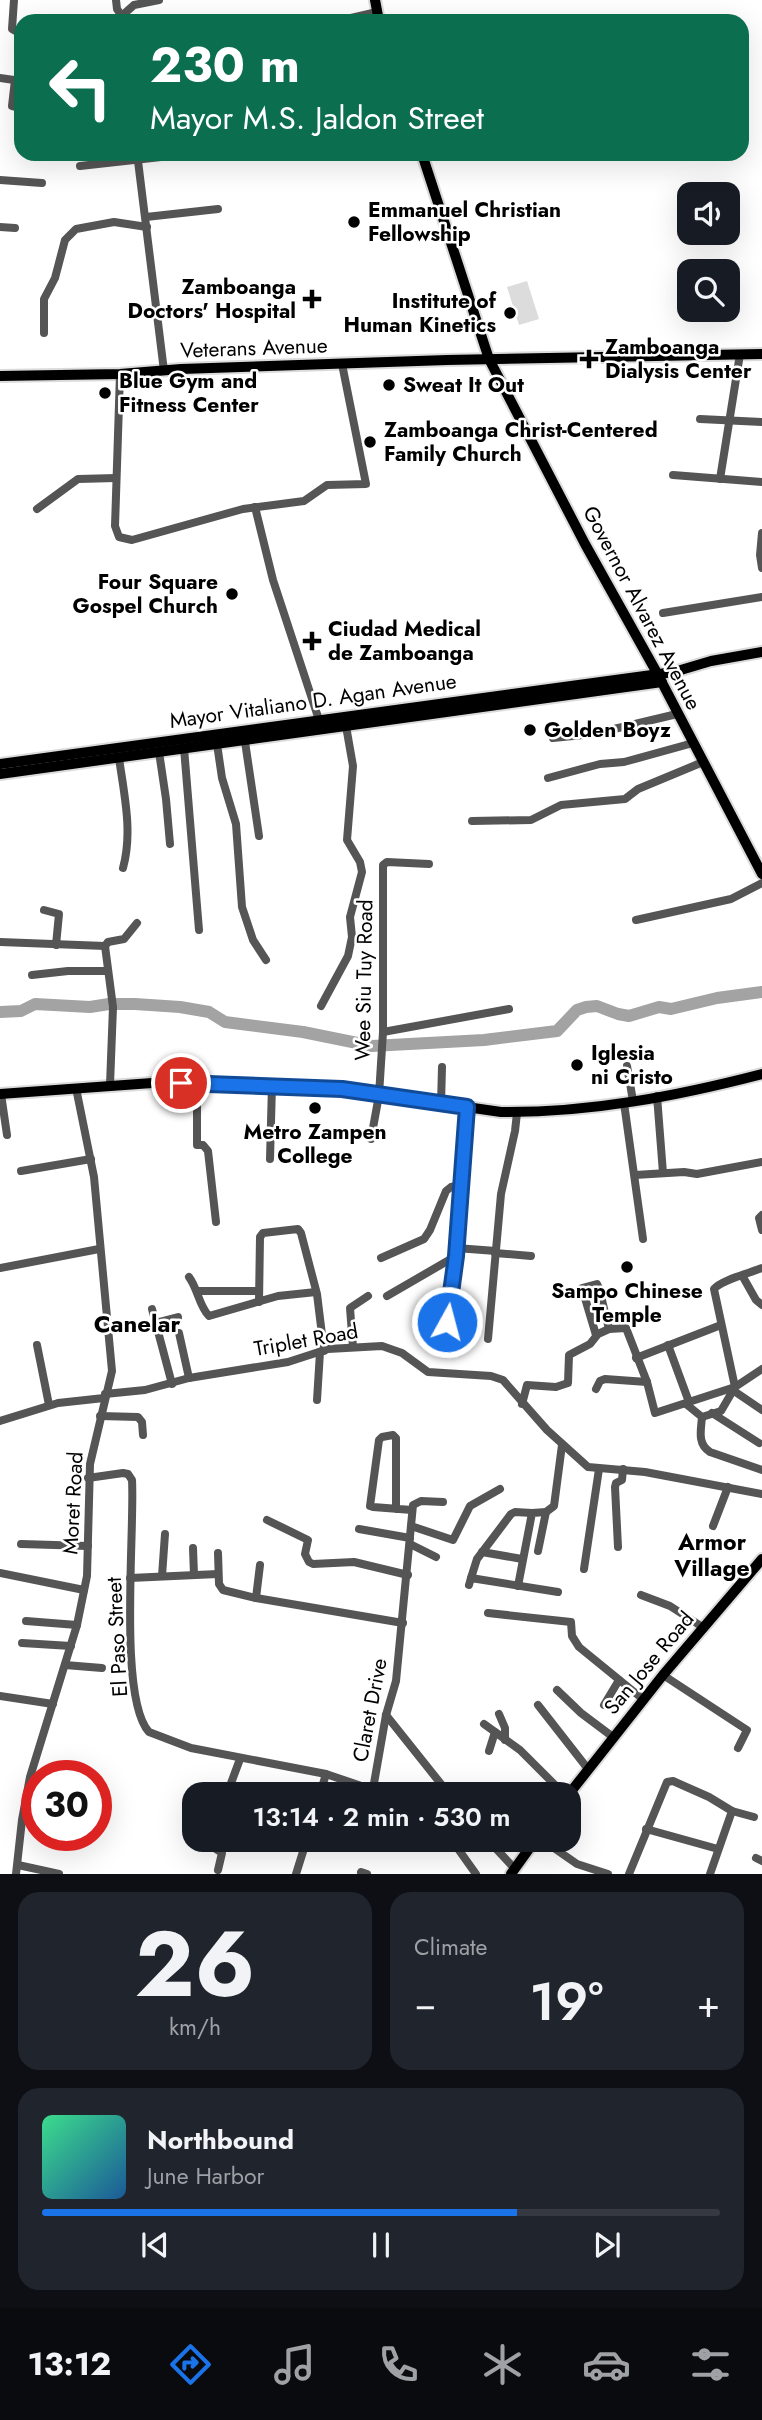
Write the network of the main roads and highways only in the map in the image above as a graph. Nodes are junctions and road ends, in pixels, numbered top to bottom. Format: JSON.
{"nodes":[{"id":1,"x":424,"y":161,"type":"edge"},
{"id":2,"x":762,"y":354,"type":"edge"},
{"id":3,"x":488,"y":359,"type":"junction"},
{"id":4,"x":0,"y":376,"type":"edge"},
{"id":5,"x":762,"y":652,"type":"edge"},
{"id":6,"x":660,"y":677,"type":"junction"},
{"id":7,"x":349,"y":722,"type":"junction"},
{"id":8,"x":244,"y":735,"type":"junction"},
{"id":9,"x":90,"y":756,"type":"junction"},
{"id":10,"x":0,"y":764,"type":"edge"},
{"id":11,"x":0,"y":774,"type":"edge"},
{"id":12,"x":762,"y":874,"type":"edge"},
{"id":13,"x":762,"y":1074,"type":"edge"},
{"id":14,"x":1,"y":1094,"type":"edge"},
{"id":15,"x":762,"y":1559,"type":"edge"},
{"id":16,"x":577,"y":1782,"type":"edge"},
{"id":17,"x":529,"y":1852,"type":"edge"},
{"id":18,"x":513,"y":1872,"type":"edge"}],
"edges":[{"from":1,"to":3,"type":"main road","name":"Governor Alvarez Avenue"},
{"from":2,"to":3,"type":"main road","name":"Veterans Avenue"},
{"from":3,"to":4,"type":"main road","name":"Veterans Avenue"},
{"from":3,"to":6,"type":"main road","name":"Governor Alvarez Avenue"},
{"from":5,"to":6,"type":"main road","name":"Mayor Vitaliano D. Agan Avenue"},
{"from":6,"to":7,"type":"main road","name":"Mayor Vitaliano D. Agan Avenue"},
{"from":6,"to":12,"type":"main road","name":"Governor Alvarez Avenue"},
{"from":7,"to":8,"type":"main road","name":"Mayor Vitaliano D. Agan Avenue"},
{"from":7,"to":8,"type":"main road","name":"Mayor Vitaliano D. Agan Avenue"},
{"from":8,"to":9,"type":"main road","name":"Mayor Vitaliano D. Agan Avenue"},
{"from":8,"to":9,"type":"main road","name":"Mayor Vitaliano D. Agan Avenue"},
{"from":9,"to":10,"type":"main road","name":"Mayor Vitaliano D. Agan Avenue"},
{"from":9,"to":11,"type":"main road","name":"Mayor Vitaliano D. Agan Avenue"},
{"from":13,"to":14,"type":"main road"},
{"from":15,"to":16,"type":"main road","name":"San Jose Road"},
{"from":17,"to":18,"type":"main road"}]}
